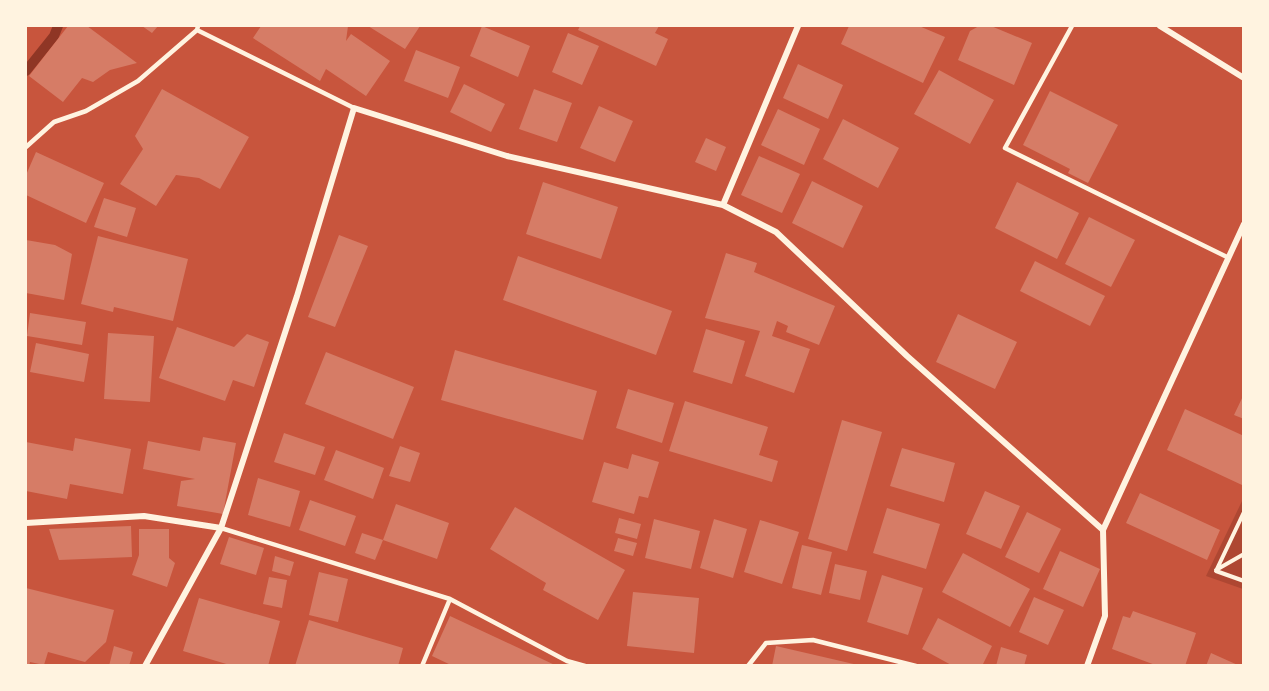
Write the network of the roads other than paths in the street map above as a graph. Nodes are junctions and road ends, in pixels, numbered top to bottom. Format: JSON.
{"nodes":[{"id":1,"x":798,"y":26,"type":"edge"},
{"id":2,"x":1072,"y":26,"type":"edge"},
{"id":3,"x":1160,"y":26,"type":"edge"},
{"id":4,"x":198,"y":28,"type":"edge"},
{"id":5,"x":1244,"y":78,"type":"edge"},
{"id":6,"x":354,"y":108,"type":"junction"},
{"id":7,"x":26,"y":147,"type":"edge"},
{"id":8,"x":723,"y":205,"type":"junction"},
{"id":9,"x":1244,"y":224,"type":"edge"},
{"id":10,"x":1227,"y":257,"type":"junction"},
{"id":11,"x":26,"y":523,"type":"edge"},
{"id":12,"x":221,"y":528,"type":"junction"},
{"id":13,"x":1103,"y":530,"type":"junction"},
{"id":14,"x":450,"y":599,"type":"junction"},
{"id":15,"x":566,"y":663,"type":"edge"},
{"id":16,"x":145,"y":666,"type":"edge"},
{"id":17,"x":422,"y":666,"type":"edge"},
{"id":18,"x":585,"y":666,"type":"edge"},
{"id":19,"x":748,"y":666,"type":"edge"},
{"id":20,"x":916,"y":666,"type":"edge"},
{"id":21,"x":1087,"y":666,"type":"edge"}],
"edges":[{"from":1,"to":8,"type":"street"},
{"from":2,"to":10,"type":"lane"},
{"from":3,"to":5,"type":"street"},
{"from":4,"to":6,"type":"lane"},
{"from":4,"to":7,"type":"lane"},
{"from":6,"to":8,"type":"street"},
{"from":6,"to":12,"type":"street"},
{"from":8,"to":13,"type":"street"},
{"from":9,"to":10,"type":"street"},
{"from":10,"to":13,"type":"street"},
{"from":11,"to":12,"type":"street"},
{"from":12,"to":14,"type":"lane"},
{"from":12,"to":16,"type":"street"},
{"from":13,"to":21,"type":"street"},
{"from":14,"to":15,"type":"lane"},
{"from":14,"to":17,"type":"lane"},
{"from":15,"to":18,"type":"lane"},
{"from":19,"to":20,"type":"lane"}]}
